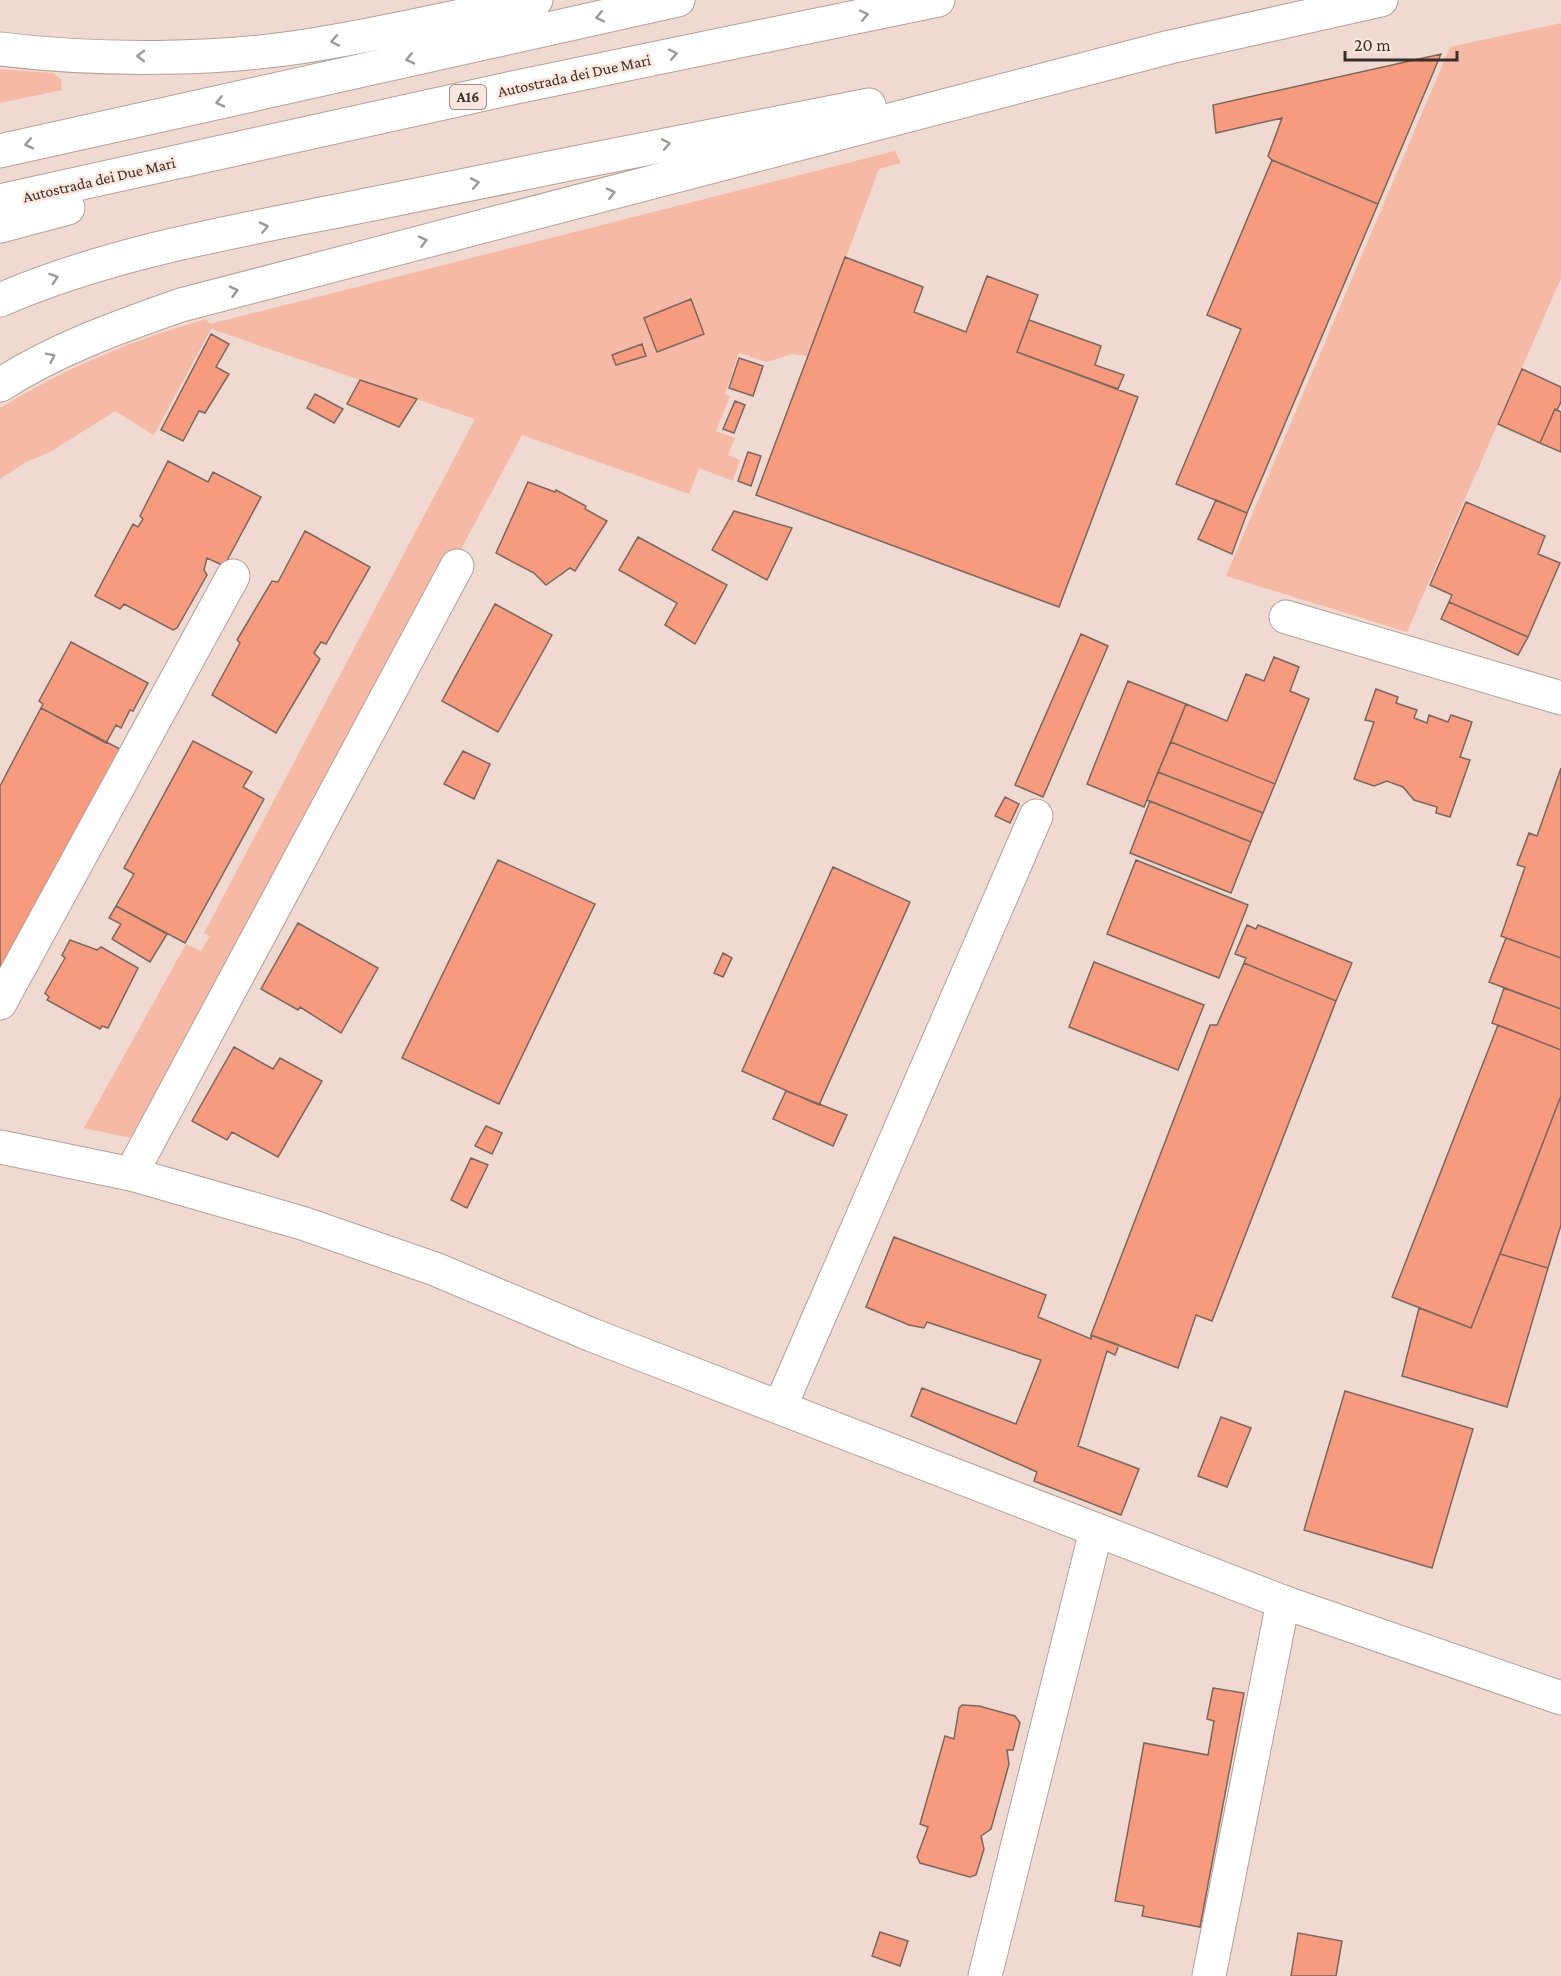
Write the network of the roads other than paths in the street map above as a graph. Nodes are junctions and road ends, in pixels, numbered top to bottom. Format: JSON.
{"nodes":[{"id":1,"x":536,"y":0,"type":"edge"},
{"id":2,"x":678,"y":0,"type":"edge"},
{"id":3,"x":938,"y":0,"type":"edge"},
{"id":4,"x":1381,"y":0,"type":"edge"},
{"id":5,"x":1170,"y":47,"type":"junction"},
{"id":6,"x":0,"y":49,"type":"edge"},
{"id":7,"x":512,"y":87,"type":"junction"},
{"id":8,"x":0,"y":151,"type":"edge"},
{"id":9,"x":0,"y":201,"type":"edge"},
{"id":10,"x":0,"y":226,"type":"edge"},
{"id":11,"x":0,"y":300,"type":"edge"},
{"id":12,"x":0,"y":385,"type":"edge"},
{"id":13,"x":456,"y":566,"type":"dead end"},
{"id":14,"x":233,"y":576,"type":"dead end"},
{"id":15,"x":1286,"y":617,"type":"dead end"},
{"id":16,"x":1561,"y":698,"type":"edge"},
{"id":17,"x":1036,"y":816,"type":"dead end"},
{"id":18,"x":0,"y":1003,"type":"edge"},
{"id":19,"x":0,"y":1147,"type":"edge"},
{"id":20,"x":131,"y":1174,"type":"junction"},
{"id":21,"x":780,"y":1407,"type":"junction"},
{"id":22,"x":1096,"y":1532,"type":"junction"},
{"id":23,"x":1282,"y":1602,"type":"junction"},
{"id":24,"x":1561,"y":1698,"type":"edge"},
{"id":25,"x":985,"y":1976,"type":"edge"},
{"id":26,"x":1209,"y":1976,"type":"edge"}],
"edges":[{"from":1,"to":6,"type":"main road","one_way":true},
{"from":2,"to":8,"type":"main road","one_way":true},
{"from":7,"to":3,"type":"main road","name":"Autostrada dei Due Mari","number":"A16","one_way":true},
{"from":4,"to":5,"type":"main road"},
{"from":11,"to":5,"type":"main road","one_way":true},
{"from":12,"to":5,"type":"main road","one_way":true},
{"from":7,"to":9,"type":"main road","name":"Autostrada dei Due Mari","number":"A16"},
{"from":7,"to":10,"type":"main road"},
{"from":13,"to":20,"type":"main road"},
{"from":14,"to":18,"type":"main road"},
{"from":15,"to":16,"type":"main road"},
{"from":17,"to":21,"type":"main road"},
{"from":19,"to":20,"type":"main road"},
{"from":20,"to":21,"type":"main road"},
{"from":21,"to":22,"type":"main road"},
{"from":22,"to":23,"type":"main road"},
{"from":22,"to":25,"type":"main road"},
{"from":23,"to":24,"type":"main road"},
{"from":23,"to":26,"type":"main road"}]}
